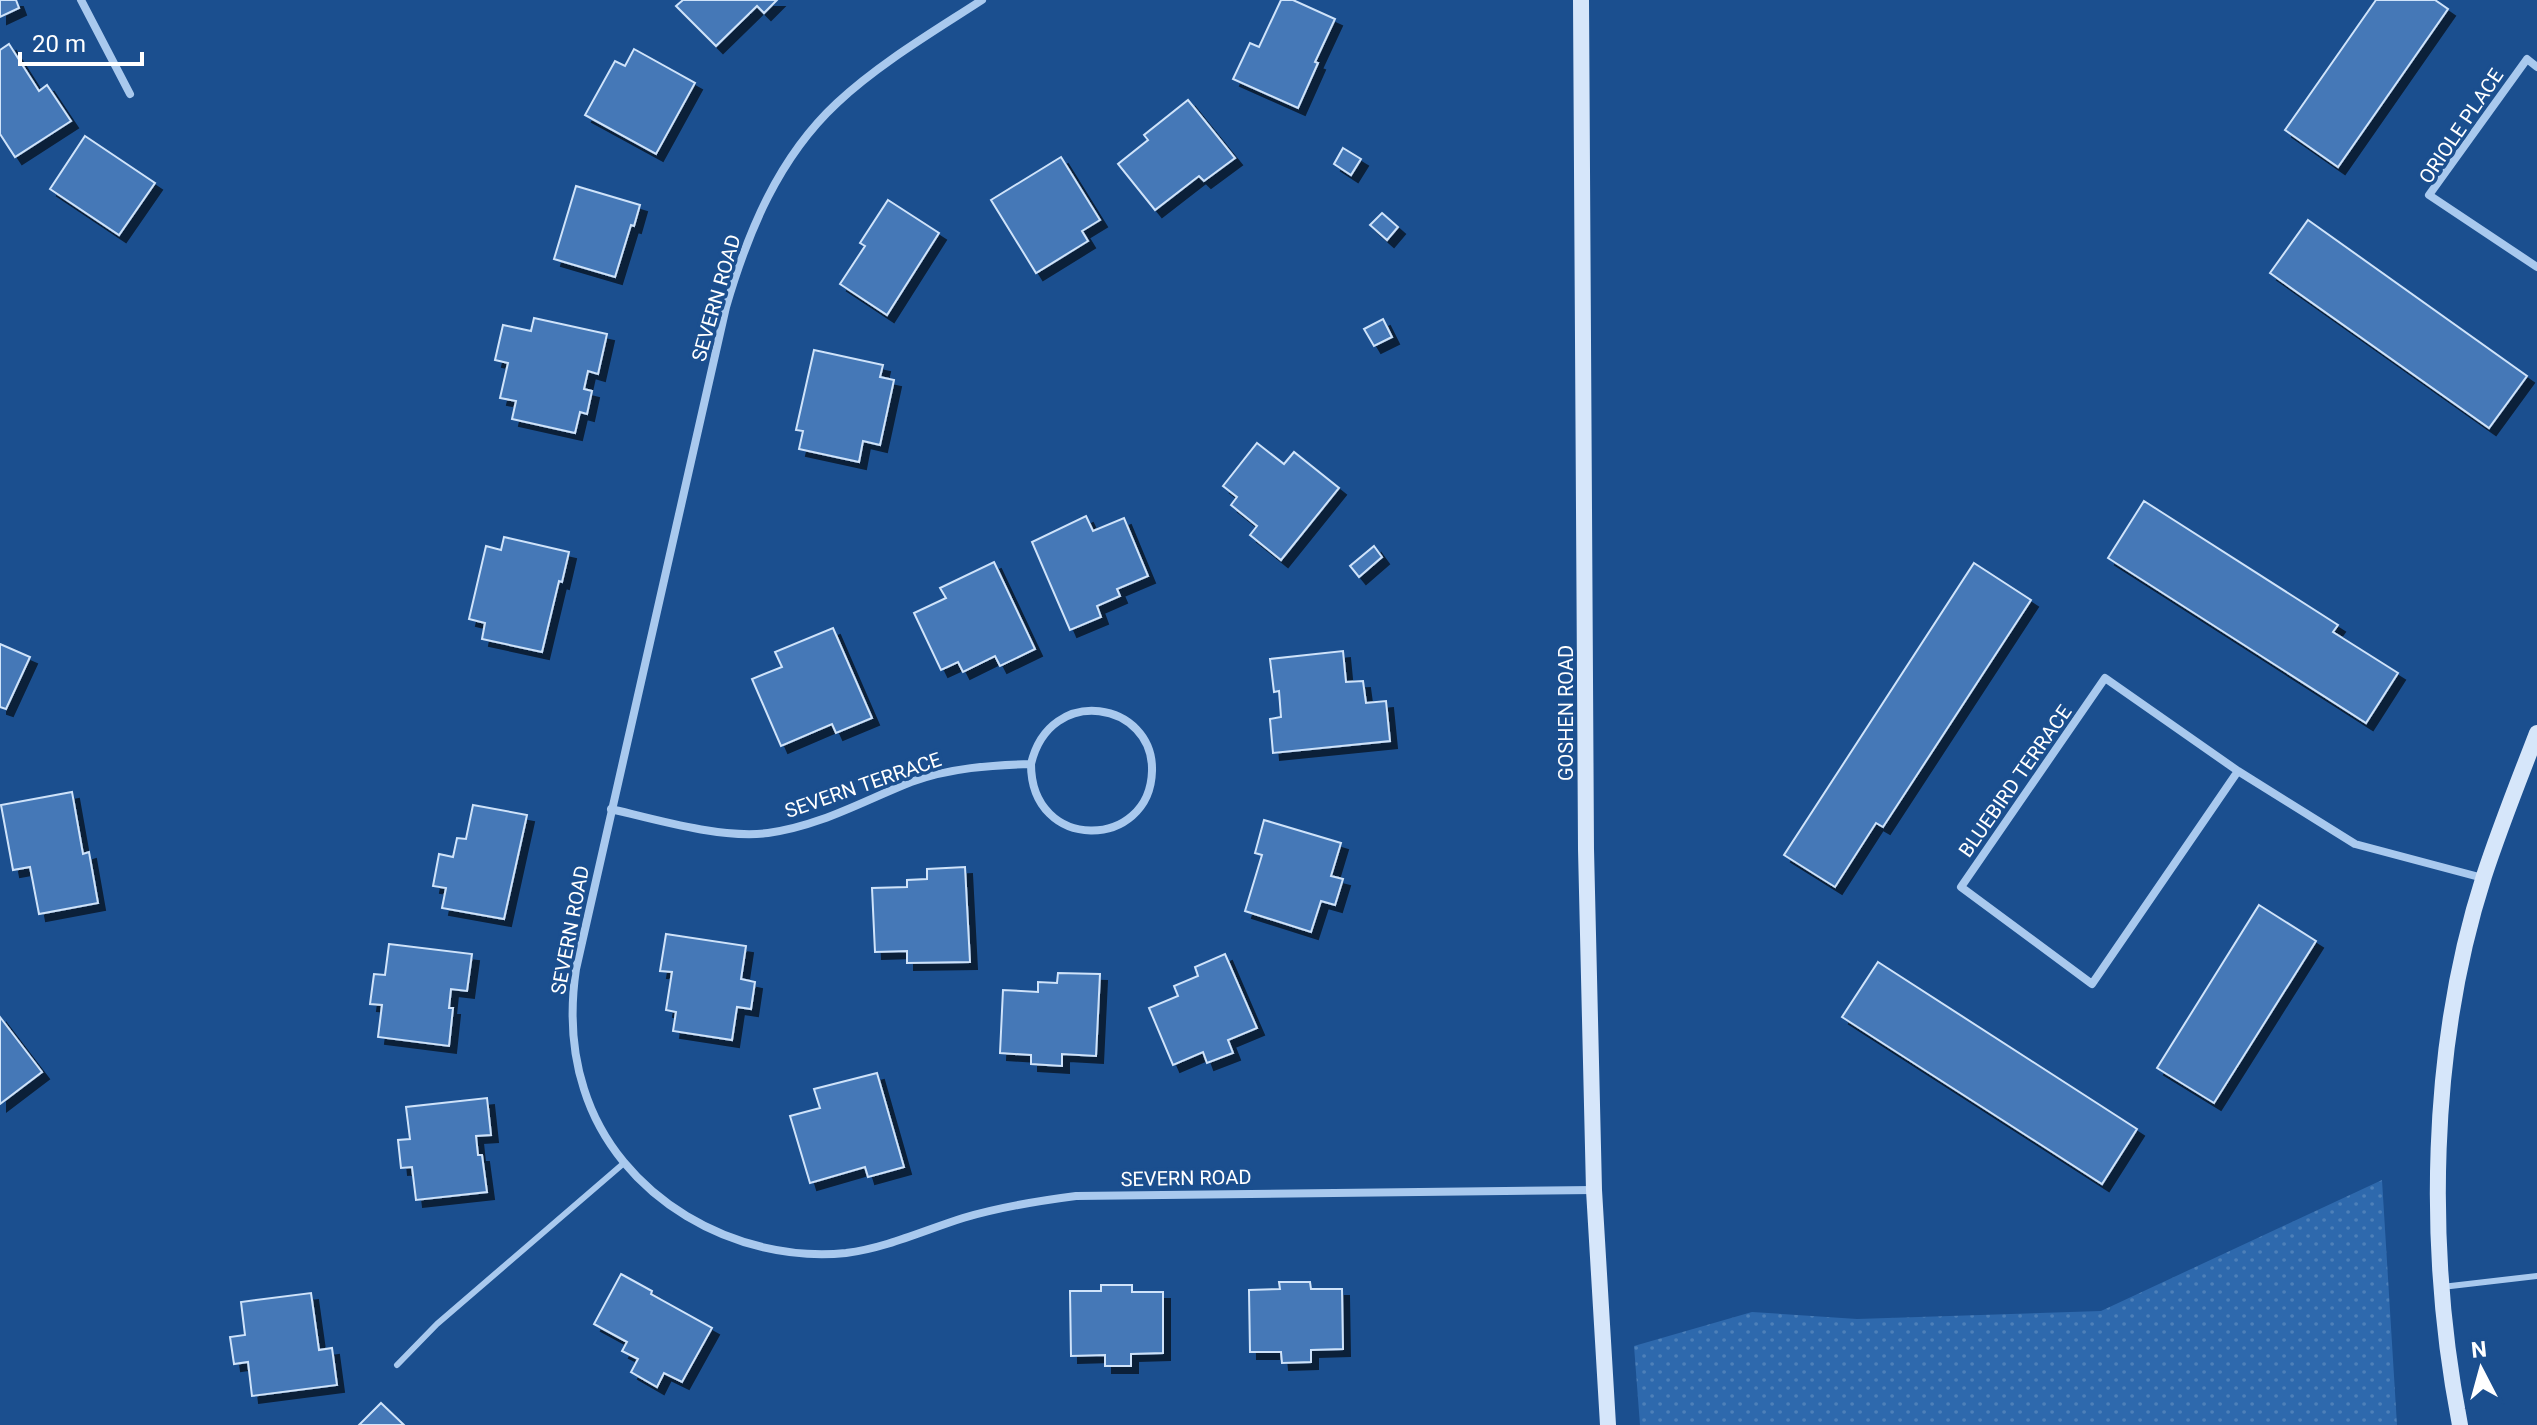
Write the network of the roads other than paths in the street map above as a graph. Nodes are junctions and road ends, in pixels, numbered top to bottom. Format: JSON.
{"nodes":[{"id":1,"x":81,"y":0,"type":"edge"},
{"id":2,"x":982,"y":0,"type":"edge"},
{"id":3,"x":1581,"y":0,"type":"edge"},
{"id":4,"x":2537,"y":67,"type":"edge"},
{"id":5,"x":130,"y":94,"type":"dead end"},
{"id":6,"x":2537,"y":267,"type":"edge"},
{"id":7,"x":2537,"y":733,"type":"edge"},
{"id":8,"x":1031,"y":764,"type":"junction"},
{"id":9,"x":2238,"y":771,"type":"junction"},
{"id":10,"x":611,"y":809,"type":"junction"},
{"id":11,"x":2483,"y":878,"type":"junction"},
{"id":12,"x":624,"y":1163,"type":"junction"},
{"id":13,"x":1594,"y":1190,"type":"junction"},
{"id":14,"x":2537,"y":1276,"type":"edge"},
{"id":15,"x":2442,"y":1287,"type":"junction"},
{"id":16,"x":397,"y":1365,"type":"dead end"},
{"id":17,"x":1608,"y":1425,"type":"edge"},
{"id":18,"x":2460,"y":1425,"type":"edge"}],
"edges":[{"from":1,"to":5,"type":"street"},
{"from":2,"to":10,"type":"street","name":"SEVERN ROAD"},
{"from":3,"to":13,"type":"street","name":"GOSHEN ROAD"},
{"from":4,"to":6,"type":"street","name":"ORIOLE PLACE"},
{"from":7,"to":11,"type":"street"},
{"from":8,"to":8,"type":"street"},
{"from":8,"to":10,"type":"street","name":"SEVERN TERRACE"},
{"from":9,"to":9,"type":"street","name":"BLUEBIRD TERRACE"},
{"from":9,"to":11,"type":"street","name":"BLUEBIRD TERRACE"},
{"from":10,"to":12,"type":"street","name":"SEVERN ROAD"},
{"from":11,"to":15,"type":"street"},
{"from":12,"to":13,"type":"street","name":"SEVERN ROAD"},
{"from":12,"to":16,"type":"lane"},
{"from":13,"to":17,"type":"street","name":"GOSHEN ROAD"},
{"from":14,"to":15,"type":"lane"},
{"from":15,"to":18,"type":"street"}]}
